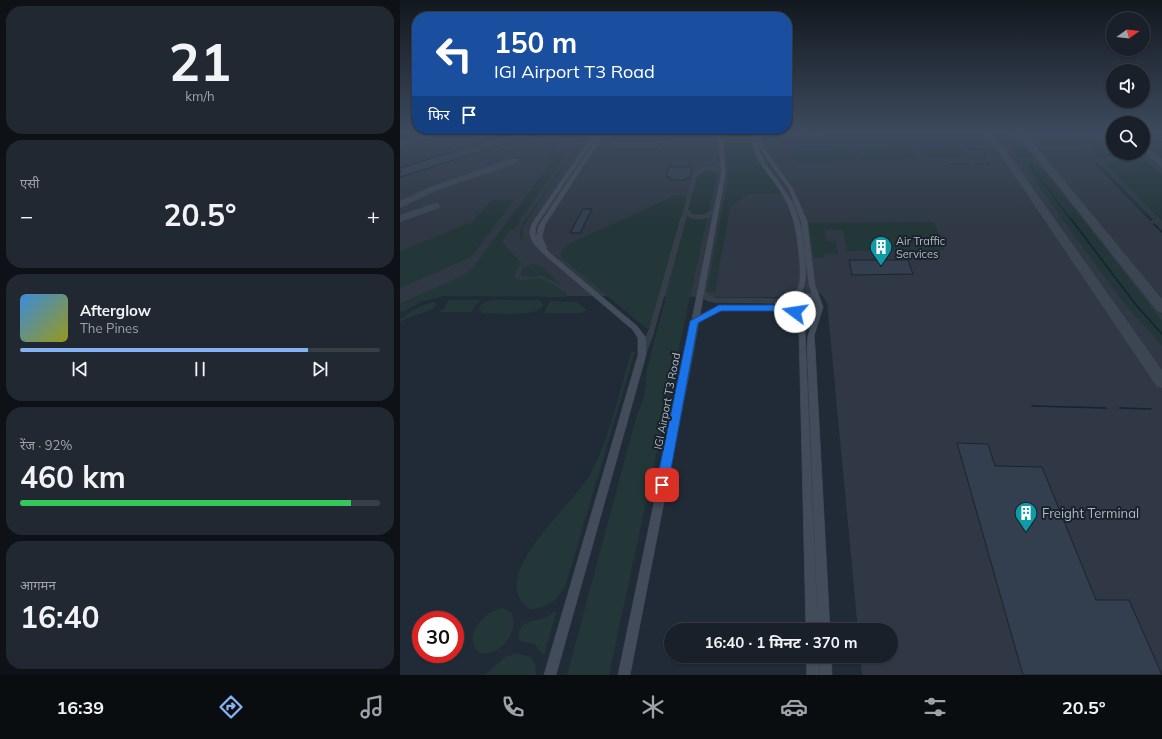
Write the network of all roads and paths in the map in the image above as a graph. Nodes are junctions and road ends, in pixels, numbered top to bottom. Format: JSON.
{"nodes":[{"id":1,"x":576,"y":164,"type":"edge"},
{"id":2,"x":582,"y":164,"type":"edge"},
{"id":3,"x":722,"y":164,"type":"edge"},
{"id":4,"x":765,"y":164,"type":"edge"},
{"id":5,"x":772,"y":164,"type":"edge"},
{"id":6,"x":723,"y":175,"type":"junction"},
{"id":7,"x":786,"y":181,"type":"junction"},
{"id":8,"x":780,"y":184,"type":"junction"},
{"id":9,"x":686,"y":208,"type":"junction"},
{"id":10,"x":717,"y":208,"type":"junction"},
{"id":11,"x":545,"y":250,"type":"junction"},
{"id":12,"x":700,"y":289,"type":"junction"},
{"id":13,"x":796,"y":298,"type":"junction"},
{"id":14,"x":818,"y":301,"type":"junction"},
{"id":15,"x":819,"y":310,"type":"junction"},
{"id":16,"x":795,"y":312,"type":"junction"},
{"id":17,"x":694,"y":321,"type":"junction"},
{"id":18,"x":642,"y":355,"type":"junction"},
{"id":19,"x":812,"y":623,"type":"edge"},
{"id":20,"x":824,"y":623,"type":"edge"},
{"id":21,"x":812,"y":663,"type":"edge"},
{"id":22,"x":825,"y":663,"type":"edge"},
{"id":23,"x":550,"y":675,"type":"edge"},
{"id":24,"x":624,"y":675,"type":"edge"},
{"id":25,"x":813,"y":675,"type":"edge"},
{"id":26,"x":826,"y":675,"type":"edge"}],
"edges":[{"from":1,"to":11,"type":"main road"},
{"from":2,"to":11,"type":"main road"},
{"from":3,"to":6,"type":"main road","name":"IGI Airport T3 Road"},
{"from":4,"to":8,"type":"main road"},
{"from":5,"to":7,"type":"main road"},
{"from":6,"to":9,"type":"street"},
{"from":6,"to":10,"type":"main road","name":"IGI Airport T3 Road"},
{"from":7,"to":8,"type":"main road"},
{"from":7,"to":14,"type":"main road"},
{"from":8,"to":13,"type":"main road"},
{"from":9,"to":10,"type":"street"},
{"from":9,"to":18,"type":"street"},
{"from":10,"to":12,"type":"main road","name":"IGI Airport T3 Road"},
{"from":11,"to":18,"type":"main road"},
{"from":12,"to":13,"type":"street"},
{"from":12,"to":17,"type":"main road","name":"IGI Airport T3 Road"},
{"from":13,"to":14,"type":"main road"},
{"from":13,"to":16,"type":"main road"},
{"from":14,"to":15,"type":"main road"},
{"from":15,"to":16,"type":"main road"},
{"from":15,"to":20,"type":"main road"},
{"from":16,"to":17,"type":"street"},
{"from":16,"to":19,"type":"main road"},
{"from":17,"to":24,"type":"main road","name":"IGI Airport T3 Road"},
{"from":18,"to":23,"type":"main road"},
{"from":21,"to":25,"type":"main road"},
{"from":22,"to":26,"type":"main road"}]}
